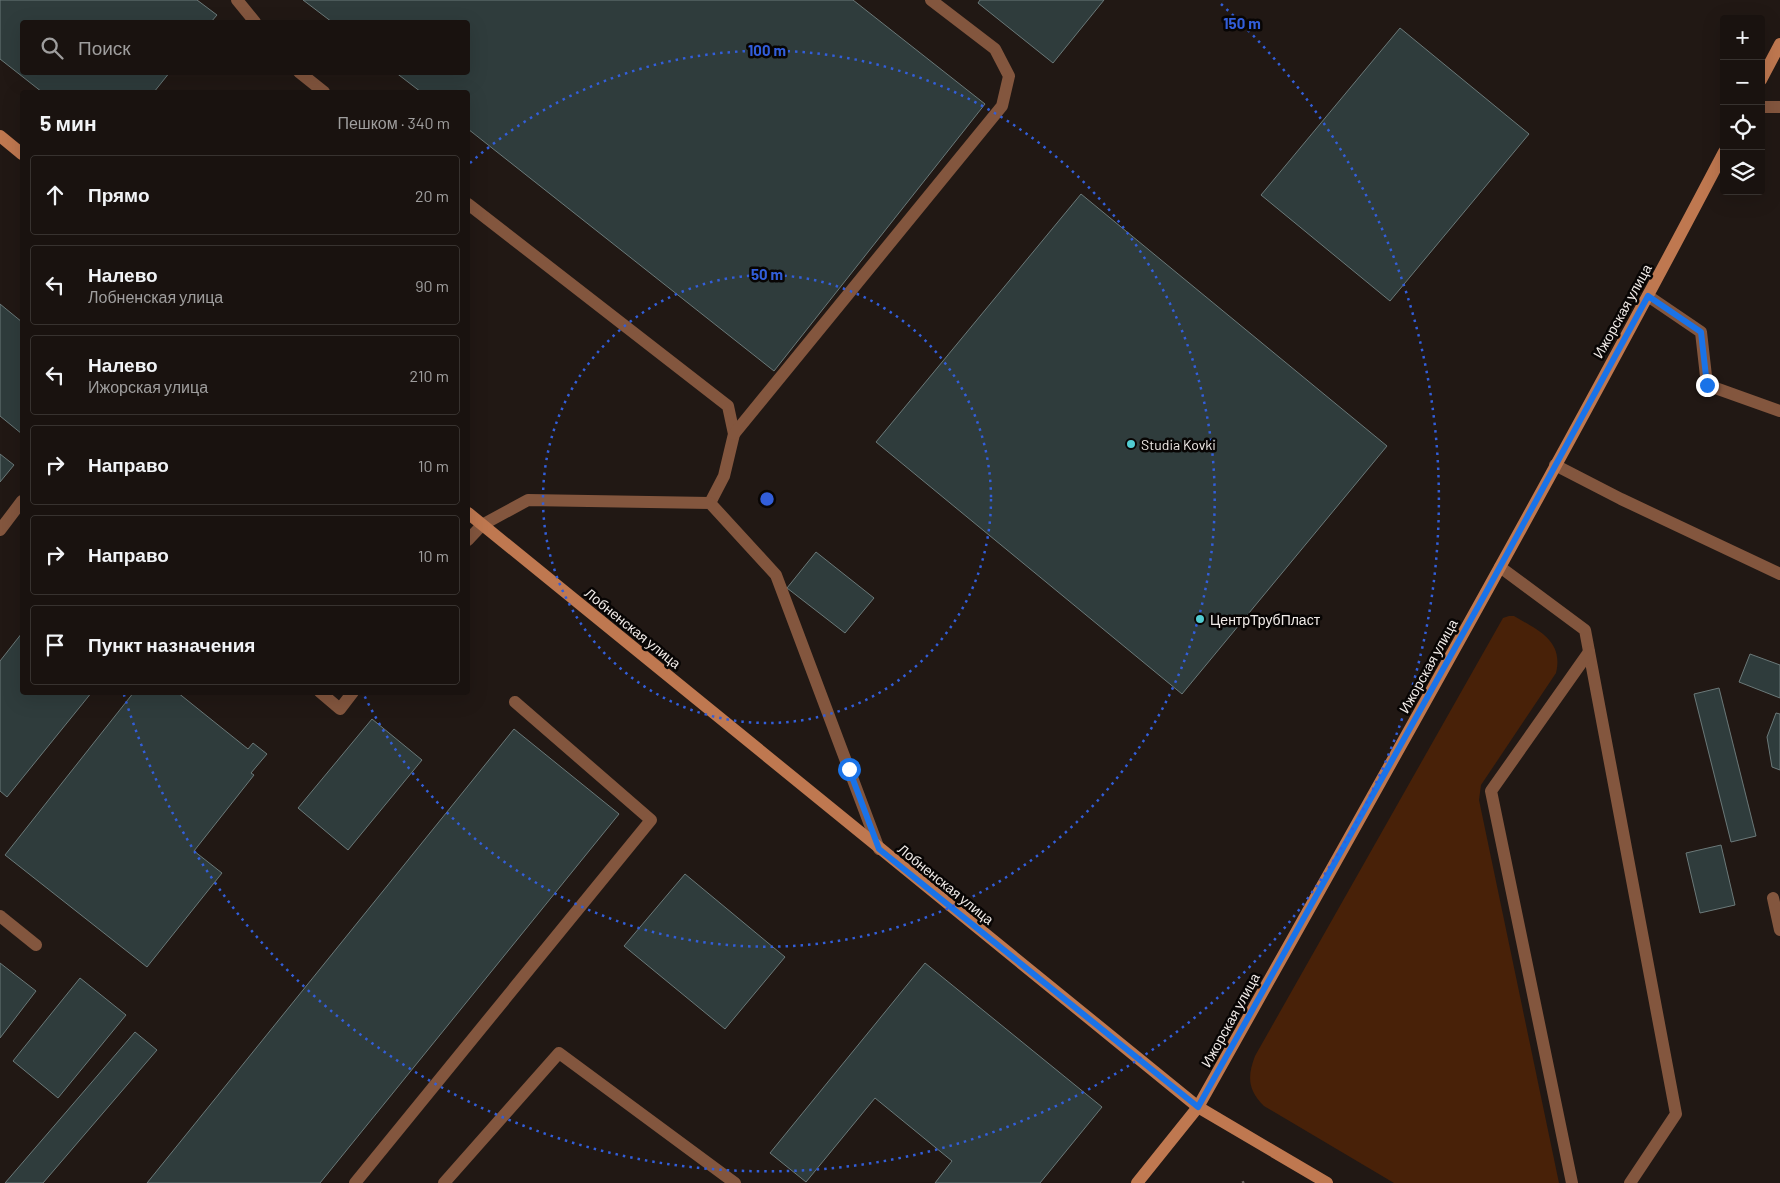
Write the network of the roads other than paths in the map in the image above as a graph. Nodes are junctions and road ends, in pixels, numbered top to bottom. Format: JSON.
{"nodes":[{"id":1,"x":237,"y":0,"type":"edge"},
{"id":2,"x":931,"y":0,"type":"edge"},
{"id":3,"x":253,"y":20,"type":"edge"},
{"id":4,"x":1780,"y":44,"type":"edge"},
{"id":5,"x":1765,"y":72,"type":"edge"},
{"id":6,"x":303,"y":75,"type":"edge"},
{"id":7,"x":322,"y":90,"type":"edge"},
{"id":8,"x":1765,"y":107,"type":"edge"},
{"id":9,"x":1780,"y":107,"type":"edge"},
{"id":10,"x":0,"y":136,"type":"edge"},
{"id":11,"x":20,"y":152,"type":"edge"},
{"id":12,"x":1720,"y":160,"type":"edge"},
{"id":13,"x":470,"y":206,"type":"edge"},
{"id":14,"x":1648,"y":296,"type":"junction"},
{"id":15,"x":1780,"y":410,"type":"edge"},
{"id":16,"x":734,"y":434,"type":"junction"},
{"id":17,"x":1555,"y":465,"type":"junction"},
{"id":18,"x":710,"y":503,"type":"junction"},
{"id":19,"x":20,"y":504,"type":"edge"},
{"id":20,"x":470,"y":515,"type":"edge"},
{"id":21,"x":482,"y":525,"type":"junction"},
{"id":22,"x":0,"y":530,"type":"edge"},
{"id":23,"x":470,"y":538,"type":"edge"},
{"id":24,"x":1500,"y":567,"type":"junction"},
{"id":25,"x":1780,"y":574,"type":"edge"},
{"id":26,"x":1589,"y":652,"type":"junction"},
{"id":27,"x":324,"y":695,"type":"edge"},
{"id":28,"x":351,"y":695,"type":"edge"},
{"id":29,"x":515,"y":702,"type":"dead end"},
{"id":30,"x":879,"y":849,"type":"junction"},
{"id":31,"x":1772,"y":898,"type":"dead end"},
{"id":32,"x":0,"y":916,"type":"edge"},
{"id":33,"x":1780,"y":930,"type":"edge"},
{"id":34,"x":36,"y":945,"type":"dead end"},
{"id":35,"x":1198,"y":1107,"type":"junction"},
{"id":36,"x":355,"y":1183,"type":"edge"},
{"id":37,"x":444,"y":1183,"type":"edge"},
{"id":38,"x":735,"y":1183,"type":"edge"},
{"id":39,"x":1137,"y":1183,"type":"edge"},
{"id":40,"x":1327,"y":1183,"type":"edge"},
{"id":41,"x":1572,"y":1183,"type":"edge"},
{"id":42,"x":1630,"y":1183,"type":"edge"}],
"edges":[{"from":1,"to":3,"type":"lane"},
{"from":2,"to":16,"type":"lane"},
{"from":4,"to":5,"type":"street"},
{"from":6,"to":7,"type":"lane"},
{"from":8,"to":9,"type":"lane"},
{"from":10,"to":11,"type":"street"},
{"from":12,"to":14,"type":"street","name":"Ижорская улица"},
{"from":13,"to":16,"type":"lane"},
{"from":14,"to":15,"type":"lane"},
{"from":14,"to":17,"type":"street","name":"Ижорская улица"},
{"from":16,"to":18,"type":"lane"},
{"from":17,"to":24,"type":"street","name":"Ижорская улица"},
{"from":17,"to":25,"type":"lane"},
{"from":18,"to":21,"type":"lane"},
{"from":18,"to":30,"type":"lane"},
{"from":19,"to":22,"type":"lane"},
{"from":20,"to":21,"type":"street","name":"Лобненская улица"},
{"from":21,"to":23,"type":"lane"},
{"from":21,"to":30,"type":"street","name":"Лобненская улица"},
{"from":24,"to":26,"type":"lane"},
{"from":24,"to":35,"type":"street","name":"Ижорская улица"},
{"from":26,"to":41,"type":"lane"},
{"from":26,"to":42,"type":"lane"},
{"from":27,"to":28,"type":"lane"},
{"from":29,"to":36,"type":"lane"},
{"from":30,"to":35,"type":"street","name":"Лобненская улица"},
{"from":31,"to":33,"type":"lane"},
{"from":32,"to":34,"type":"lane"},
{"from":35,"to":39,"type":"street","name":"Ижорская улица"},
{"from":35,"to":40,"type":"street","name":"Лобненская улица"},
{"from":37,"to":38,"type":"lane"}]}
